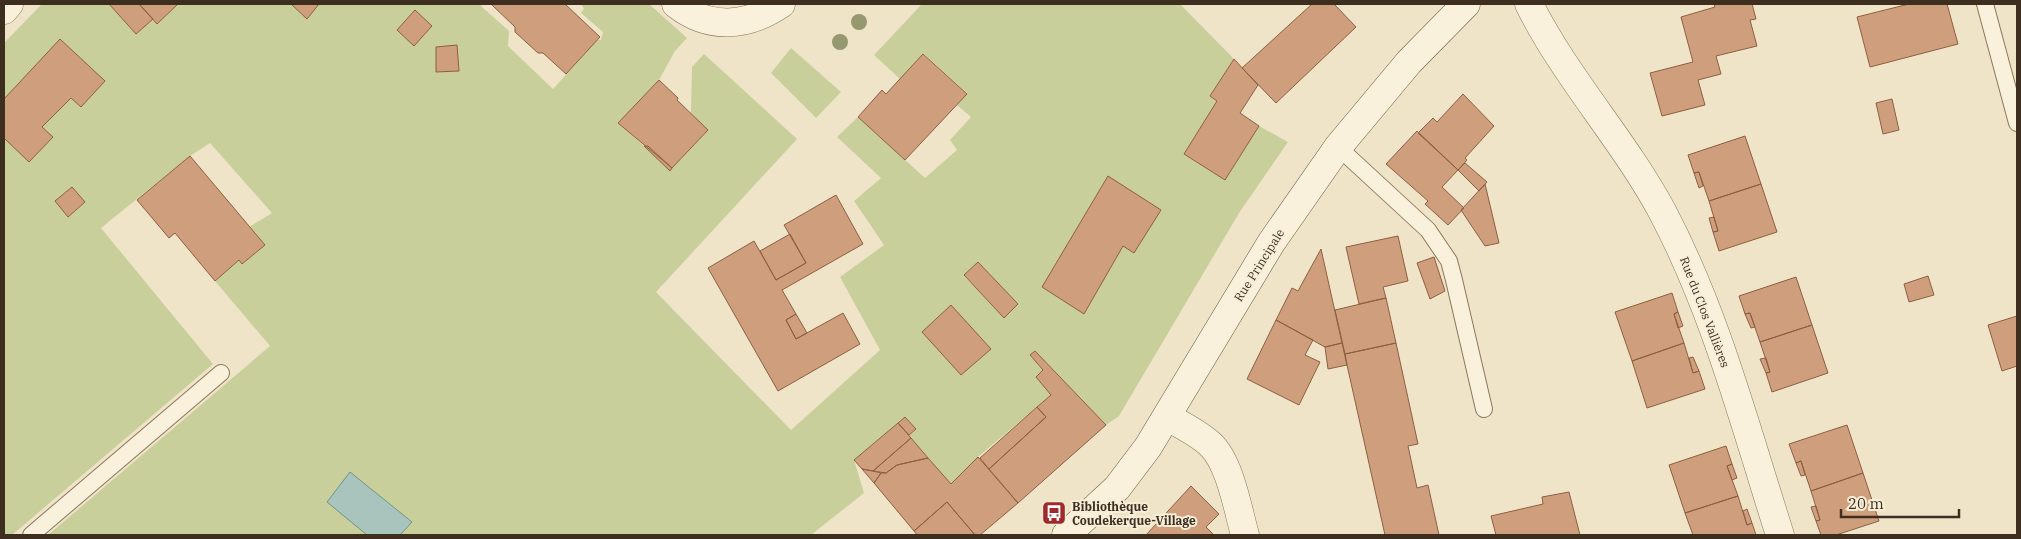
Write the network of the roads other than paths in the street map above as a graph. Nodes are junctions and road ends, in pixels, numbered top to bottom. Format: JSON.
{"nodes":[{"id":1,"x":9,"y":4,"type":"edge"},
{"id":2,"x":676,"y":4,"type":"edge"},
{"id":3,"x":780,"y":4,"type":"edge"},
{"id":4,"x":1466,"y":4,"type":"edge"},
{"id":5,"x":1530,"y":4,"type":"edge"},
{"id":6,"x":1985,"y":4,"type":"edge"},
{"id":7,"x":4,"y":10,"type":"edge"},
{"id":8,"x":2017,"y":124,"type":"edge"},
{"id":9,"x":1338,"y":147,"type":"junction"},
{"id":10,"x":221,"y":373,"type":"dead end"},
{"id":11,"x":1484,"y":409,"type":"dead end"},
{"id":12,"x":1167,"y":417,"type":"junction"},
{"id":13,"x":31,"y":535,"type":"edge"},
{"id":14,"x":1066,"y":535,"type":"edge"},
{"id":15,"x":1246,"y":535,"type":"edge"},
{"id":16,"x":1780,"y":535,"type":"edge"}],
"edges":[{"from":1,"to":7,"type":"street"},
{"from":2,"to":3,"type":"street"},
{"from":4,"to":9,"type":"street","name":"Rue Principale"},
{"from":5,"to":16,"type":"street","name":"Rue du Clos Vallières"},
{"from":6,"to":8,"type":"lane"},
{"from":9,"to":11,"type":"lane"},
{"from":9,"to":12,"type":"street","name":"Rue Principale"},
{"from":10,"to":13,"type":"lane"},
{"from":12,"to":14,"type":"street","name":"Rue Principale"},
{"from":12,"to":15,"type":"street"}]}
